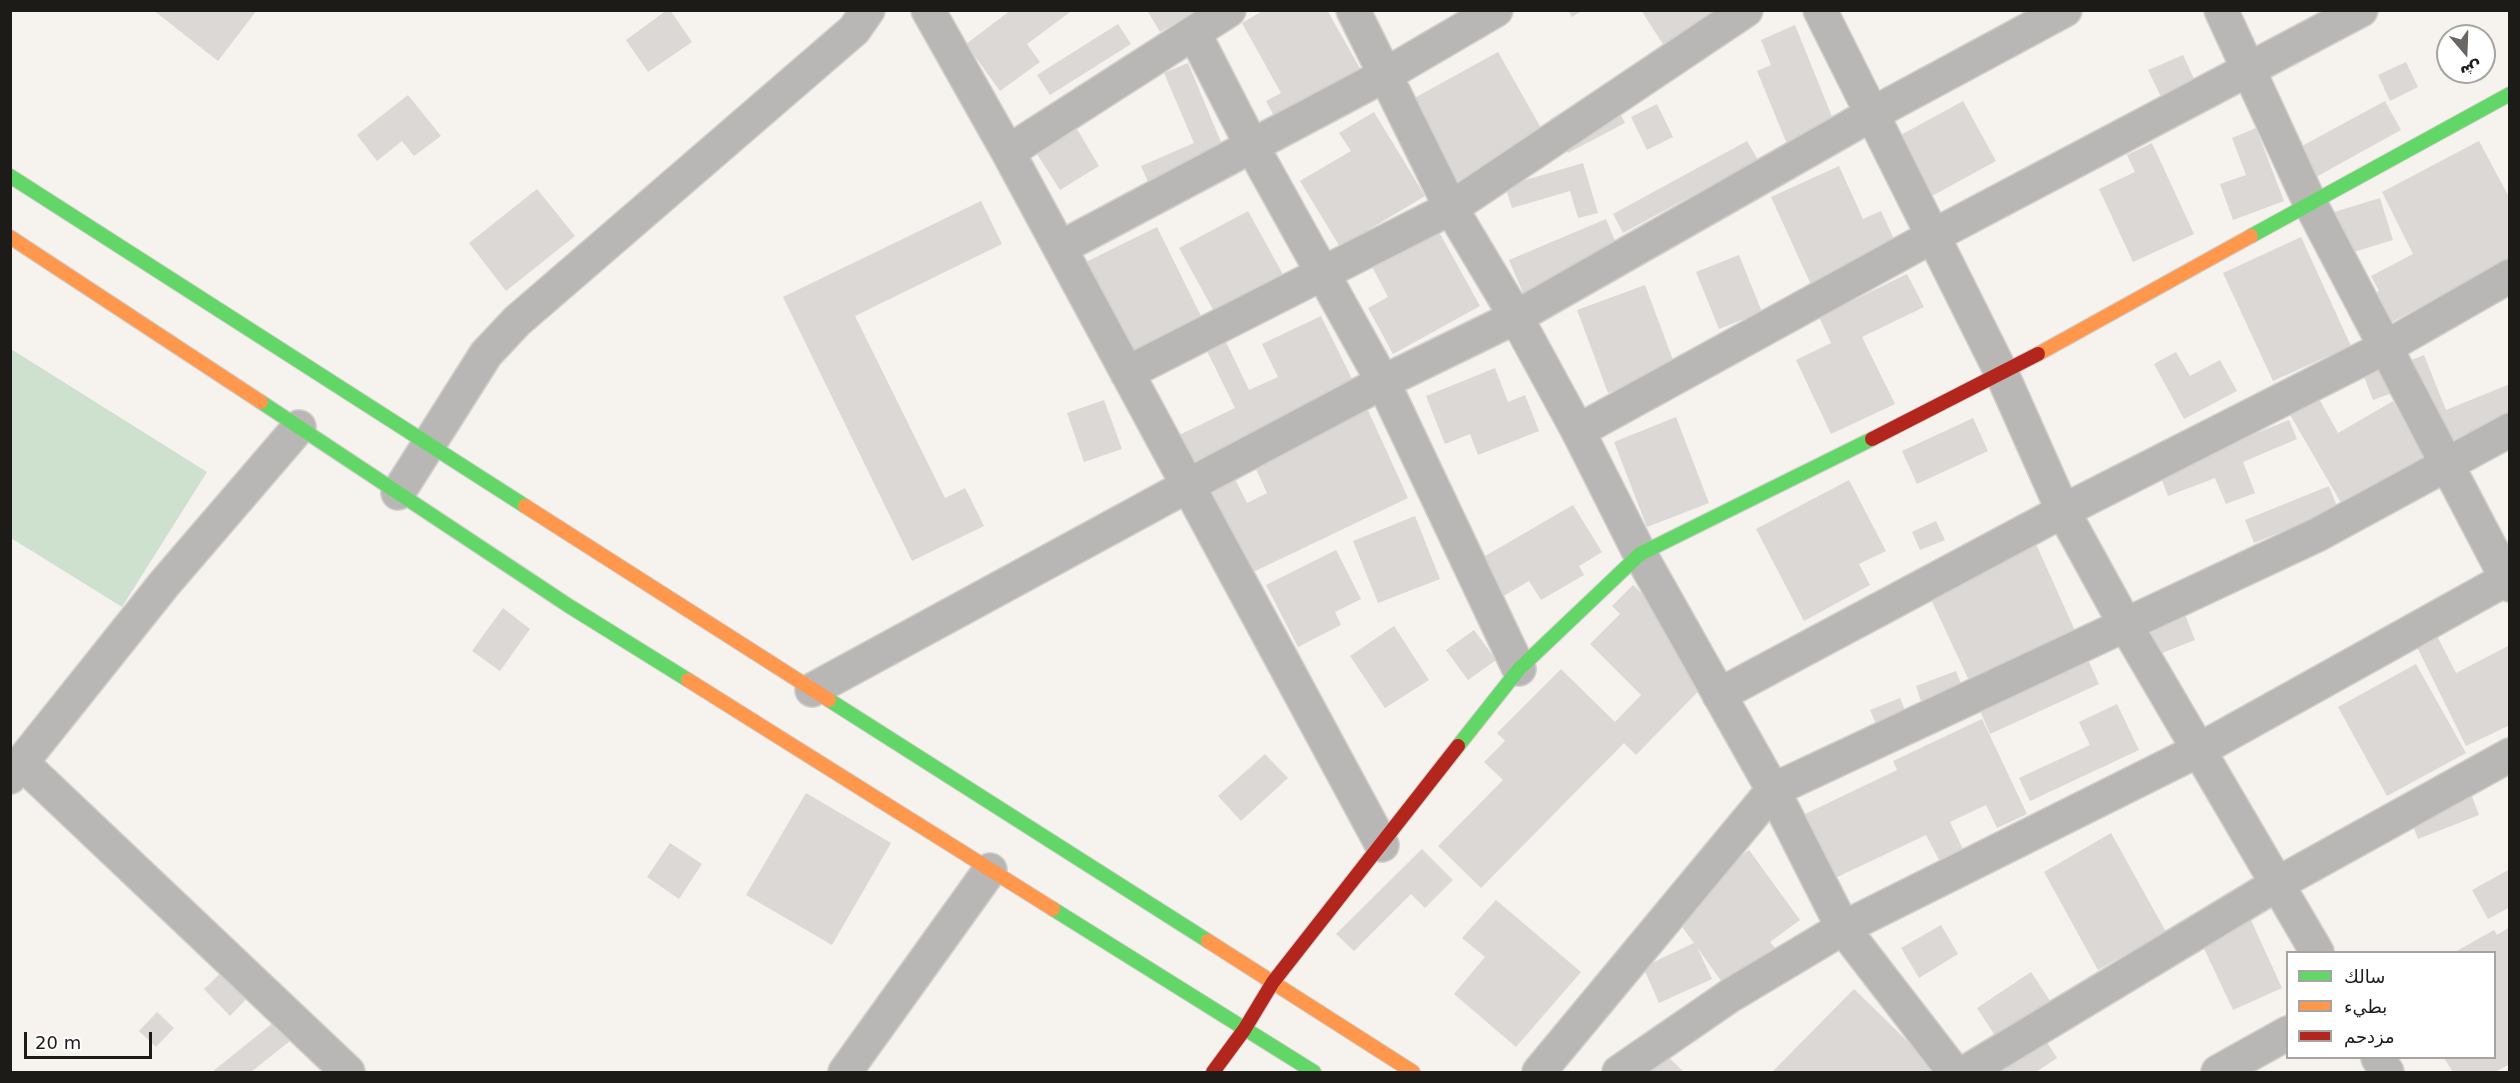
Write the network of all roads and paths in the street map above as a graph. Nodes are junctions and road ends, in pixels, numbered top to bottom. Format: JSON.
{"nodes":[{"id":1,"x":868,"y":10,"type":"edge"},
{"id":2,"x":928,"y":10,"type":"edge"},
{"id":3,"x":1229,"y":10,"type":"edge"},
{"id":4,"x":1353,"y":10,"type":"edge"},
{"id":5,"x":1496,"y":10,"type":"edge"},
{"id":6,"x":1746,"y":10,"type":"edge"},
{"id":7,"x":1820,"y":10,"type":"edge"},
{"id":8,"x":2065,"y":10,"type":"edge"},
{"id":9,"x":2221,"y":10,"type":"edge"},
{"id":10,"x":2361,"y":10,"type":"edge"},
{"id":11,"x":1194,"y":33,"type":"junction"},
{"id":12,"x":2248,"y":70,"type":"junction"},
{"id":13,"x":1385,"y":75,"type":"junction"},
{"id":14,"x":2510,"y":94,"type":"edge"},
{"id":15,"x":1872,"y":114,"type":"junction"},
{"id":16,"x":1252,"y":146,"type":"junction"},
{"id":17,"x":1008,"y":152,"type":"junction"},
{"id":18,"x":10,"y":176,"type":"edge"},
{"id":19,"x":2310,"y":203,"type":"junction"},
{"id":20,"x":1451,"y":208,"type":"junction"},
{"id":21,"x":1934,"y":236,"type":"junction"},
{"id":22,"x":10,"y":237,"type":"edge"},
{"id":23,"x":1060,"y":248,"type":"junction"},
{"id":24,"x":1322,"y":274,"type":"junction"},
{"id":25,"x":2510,"y":276,"type":"edge"},
{"id":26,"x":1516,"y":317,"type":"junction"},
{"id":27,"x":2386,"y":347,"type":"junction"},
{"id":28,"x":1127,"y":373,"type":"junction"},
{"id":29,"x":2002,"y":374,"type":"junction"},
{"id":30,"x":1383,"y":382,"type":"junction"},
{"id":31,"x":299,"y":427,"type":"junction"},
{"id":32,"x":2510,"y":430,"type":"edge"},
{"id":33,"x":1578,"y":432,"type":"junction"},
{"id":34,"x":427,"y":444,"type":"junction"},
{"id":35,"x":2447,"y":464,"type":"junction"},
{"id":36,"x":1189,"y":485,"type":"junction"},
{"id":37,"x":398,"y":493,"type":"junction"},
{"id":38,"x":2063,"y":511,"type":"junction"},
{"id":39,"x":1640,"y":554,"type":"junction"},
{"id":40,"x":2508,"y":580,"type":"edge"},
{"id":41,"x":2125,"y":624,"type":"junction"},
{"id":42,"x":1519,"y":669,"type":"junction"},
{"id":43,"x":812,"y":690,"type":"junction"},
{"id":44,"x":1719,"y":694,"type":"junction"},
{"id":45,"x":2199,"y":750,"type":"junction"},
{"id":46,"x":2510,"y":755,"type":"edge"},
{"id":47,"x":16,"y":770,"type":"edge"},
{"id":48,"x":1773,"y":790,"type":"junction"},
{"id":49,"x":1382,"y":845,"type":"junction"},
{"id":50,"x":990,"y":870,"type":"junction"},
{"id":51,"x":2277,"y":884,"type":"junction"},
{"id":52,"x":1844,"y":928,"type":"junction"},
{"id":53,"x":2316,"y":951,"type":"edge"},
{"id":54,"x":1273,"y":982,"type":"junction"},
{"id":55,"x":1244,"y":1030,"type":"junction"},
{"id":56,"x":2286,"y":1034,"type":"edge"},
{"id":57,"x":2379,"y":1059,"type":"edge"},
{"id":58,"x":348,"y":1072,"type":"edge"},
{"id":59,"x":845,"y":1072,"type":"edge"},
{"id":60,"x":1213,"y":1072,"type":"edge"},
{"id":61,"x":1314,"y":1072,"type":"edge"},
{"id":62,"x":1413,"y":1072,"type":"edge"},
{"id":63,"x":1539,"y":1072,"type":"edge"},
{"id":64,"x":1619,"y":1072,"type":"edge"},
{"id":65,"x":1954,"y":1072,"type":"edge"},
{"id":66,"x":1966,"y":1072,"type":"edge"},
{"id":67,"x":2218,"y":1072,"type":"edge"},
{"id":68,"x":2388,"y":1072,"type":"edge"}],
"edges":[{"from":1,"to":34,"type":"street"},
{"from":2,"to":17,"type":"street"},
{"from":3,"to":11,"type":"street"},
{"from":4,"to":13,"type":"street"},
{"from":5,"to":13,"type":"street"},
{"from":6,"to":20,"type":"street"},
{"from":7,"to":15,"type":"street"},
{"from":8,"to":15,"type":"street"},
{"from":9,"to":12,"type":"street"},
{"from":10,"to":12,"type":"street"},
{"from":11,"to":16,"type":"street"},
{"from":11,"to":17,"type":"street"},
{"from":12,"to":19,"type":"street"},
{"from":12,"to":21,"type":"street"},
{"from":13,"to":16,"type":"street"},
{"from":13,"to":20,"type":"street"},
{"from":14,"to":19,"type":"main road"},
{"from":15,"to":21,"type":"street"},
{"from":15,"to":26,"type":"street"},
{"from":16,"to":23,"type":"street"},
{"from":16,"to":24,"type":"street"},
{"from":17,"to":23,"type":"street"},
{"from":18,"to":34,"type":"main road"},
{"from":19,"to":27,"type":"street"},
{"from":19,"to":29,"type":"main road"},
{"from":20,"to":24,"type":"street"},
{"from":20,"to":26,"type":"street"},
{"from":21,"to":29,"type":"street"},
{"from":21,"to":33,"type":"street"},
{"from":22,"to":31,"type":"main road"},
{"from":23,"to":28,"type":"street"},
{"from":24,"to":28,"type":"street"},
{"from":24,"to":30,"type":"street"},
{"from":25,"to":27,"type":"street"},
{"from":26,"to":30,"type":"street"},
{"from":26,"to":33,"type":"street"},
{"from":27,"to":35,"type":"street"},
{"from":27,"to":38,"type":"street"},
{"from":28,"to":36,"type":"street"},
{"from":29,"to":38,"type":"street"},
{"from":29,"to":39,"type":"main road"},
{"from":30,"to":36,"type":"street"},
{"from":30,"to":42,"type":"street"},
{"from":31,"to":37,"type":"main road"},
{"from":31,"to":47,"type":"street"},
{"from":32,"to":35,"type":"street"},
{"from":33,"to":39,"type":"street"},
{"from":34,"to":37,"type":"street"},
{"from":34,"to":43,"type":"main road"},
{"from":35,"to":40,"type":"street"},
{"from":35,"to":41,"type":"street"},
{"from":36,"to":43,"type":"street"},
{"from":36,"to":49,"type":"street"},
{"from":37,"to":50,"type":"main road"},
{"from":38,"to":41,"type":"street"},
{"from":38,"to":44,"type":"street"},
{"from":39,"to":42,"type":"main road"},
{"from":39,"to":44,"type":"street"},
{"from":40,"to":45,"type":"street"},
{"from":41,"to":45,"type":"street"},
{"from":41,"to":48,"type":"street"},
{"from":42,"to":49,"type":"main road"},
{"from":43,"to":54,"type":"main road"},
{"from":44,"to":48,"type":"street"},
{"from":45,"to":51,"type":"street"},
{"from":45,"to":52,"type":"street"},
{"from":46,"to":51,"type":"street"},
{"from":47,"to":58,"type":"street"},
{"from":48,"to":52,"type":"street"},
{"from":48,"to":63,"type":"street"},
{"from":49,"to":54,"type":"main road"},
{"from":50,"to":55,"type":"main road"},
{"from":50,"to":59,"type":"street"},
{"from":51,"to":53,"type":"street"},
{"from":51,"to":66,"type":"street"},
{"from":52,"to":64,"type":"street"},
{"from":52,"to":65,"type":"street"},
{"from":54,"to":55,"type":"main road"},
{"from":54,"to":62,"type":"main road"},
{"from":55,"to":60,"type":"main road"},
{"from":55,"to":61,"type":"main road"},
{"from":56,"to":67,"type":"street"},
{"from":57,"to":68,"type":"street"}]}
